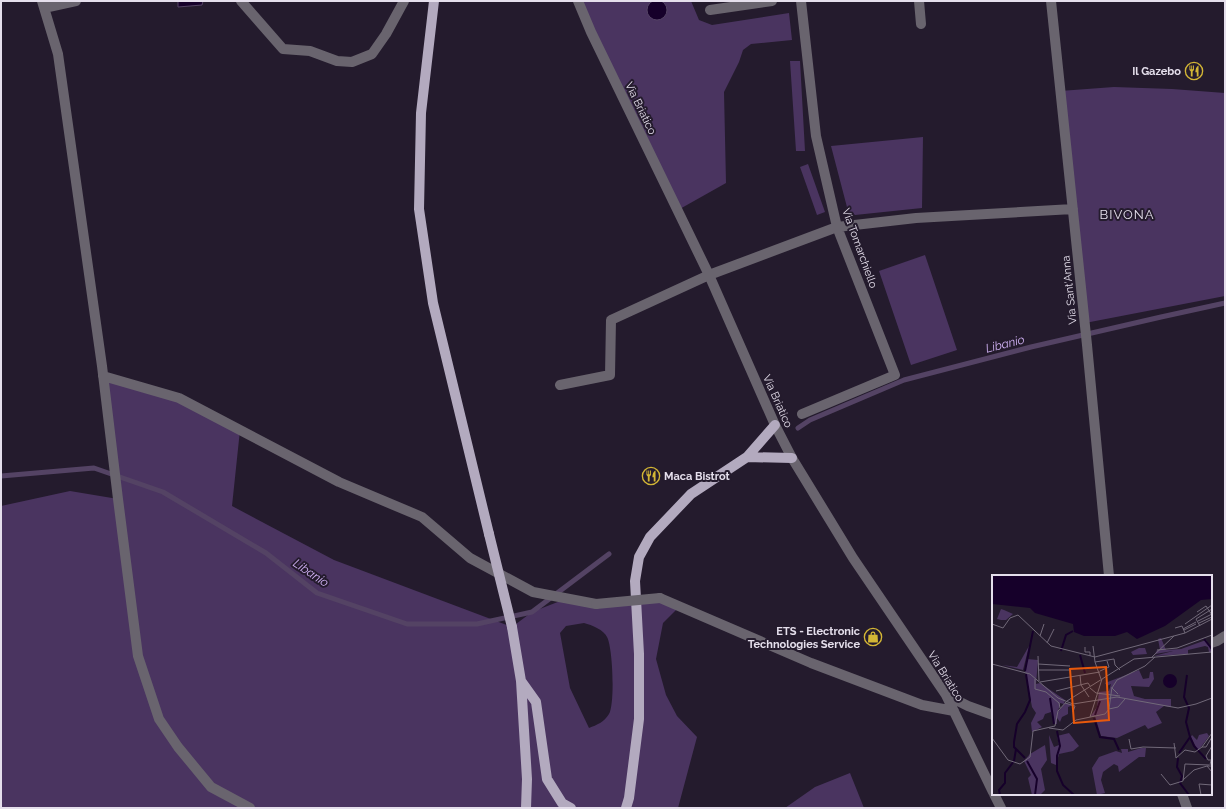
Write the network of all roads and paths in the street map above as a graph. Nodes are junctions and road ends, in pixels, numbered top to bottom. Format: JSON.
{"nodes":[{"id":1,"x":76,"y":1,"type":"edge"},
{"id":2,"x":241,"y":1,"type":"edge"},
{"id":3,"x":404,"y":1,"type":"edge"},
{"id":4,"x":434,"y":1,"type":"edge"},
{"id":5,"x":578,"y":1,"type":"edge"},
{"id":6,"x":772,"y":1,"type":"edge"},
{"id":7,"x":801,"y":1,"type":"edge"},
{"id":8,"x":919,"y":1,"type":"edge"},
{"id":9,"x":1051,"y":1,"type":"edge"},
{"id":10,"x":43,"y":4,"type":"edge"},
{"id":11,"x":710,"y":10,"type":"dead end"},
{"id":12,"x":921,"y":24,"type":"dead end"},
{"id":13,"x":1073,"y":209,"type":"junction"},
{"id":14,"x":837,"y":227,"type":"junction"},
{"id":15,"x":709,"y":275,"type":"junction"},
{"id":16,"x":103,"y":376,"type":"junction"},
{"id":17,"x":560,"y":385,"type":"dead end"},
{"id":18,"x":802,"y":414,"type":"dead end"},
{"id":19,"x":775,"y":425,"type":"junction"},
{"id":20,"x":747,"y":457,"type":"junction"},
{"id":21,"x":792,"y":458,"type":"junction"},
{"id":22,"x":1109,"y":575,"type":"edge"},
{"id":23,"x":1225,"y":636,"type":"edge"},
{"id":24,"x":1212,"y":642,"type":"edge"},
{"id":25,"x":521,"y":681,"type":"junction"},
{"id":26,"x":946,"y":695,"type":"junction"},
{"id":27,"x":954,"y":711,"type":"junction"},
{"id":28,"x":992,"y":715,"type":"edge"},
{"id":29,"x":992,"y":789,"type":"edge"},
{"id":30,"x":995,"y":795,"type":"edge"},
{"id":31,"x":1182,"y":795,"type":"edge"},
{"id":32,"x":250,"y":808,"type":"edge"},
{"id":33,"x":526,"y":808,"type":"edge"},
{"id":34,"x":571,"y":808,"type":"edge"},
{"id":35,"x":626,"y":808,"type":"edge"},
{"id":36,"x":1001,"y":808,"type":"edge"},
{"id":37,"x":1187,"y":808,"type":"edge"}],
"edges":[{"from":1,"to":10,"type":"street"},
{"from":2,"to":3,"type":"street"},
{"from":4,"to":25,"type":"main road","bridge":true},
{"from":5,"to":15,"type":"street","name":"Via Briatico"},
{"from":6,"to":11,"type":"street"},
{"from":7,"to":14,"type":"street","name":"Via Tomarchiello"},
{"from":8,"to":12,"type":"street"},
{"from":9,"to":13,"type":"street","name":"Via Sant'Anna"},
{"from":10,"to":16,"type":"street"},
{"from":13,"to":14,"type":"street"},
{"from":13,"to":22,"type":"street","name":"Via Sant'Anna"},
{"from":14,"to":15,"type":"street"},
{"from":14,"to":18,"type":"street","name":"Via Tomarchiello"},
{"from":15,"to":17,"type":"street"},
{"from":15,"to":19,"type":"street","name":"Via Briatico"},
{"from":16,"to":27,"type":"street","bridge":true},
{"from":16,"to":32,"type":"street"},
{"from":19,"to":20,"type":"main road"},
{"from":19,"to":21,"type":"street","name":"Via Briatico"},
{"from":20,"to":21,"type":"main road"},
{"from":20,"to":35,"type":"main road"},
{"from":21,"to":26,"type":"street","name":"Via Briatico"},
{"from":23,"to":24,"type":"street"},
{"from":25,"to":33,"type":"main road"},
{"from":25,"to":34,"type":"main road"},
{"from":26,"to":27,"type":"street","name":"Via Briatico"},
{"from":26,"to":28,"type":"street"},
{"from":27,"to":29,"type":"street","name":"Via Briatico"},
{"from":30,"to":36,"type":"street","name":"Via Briatico"},
{"from":31,"to":37,"type":"street"}]}
